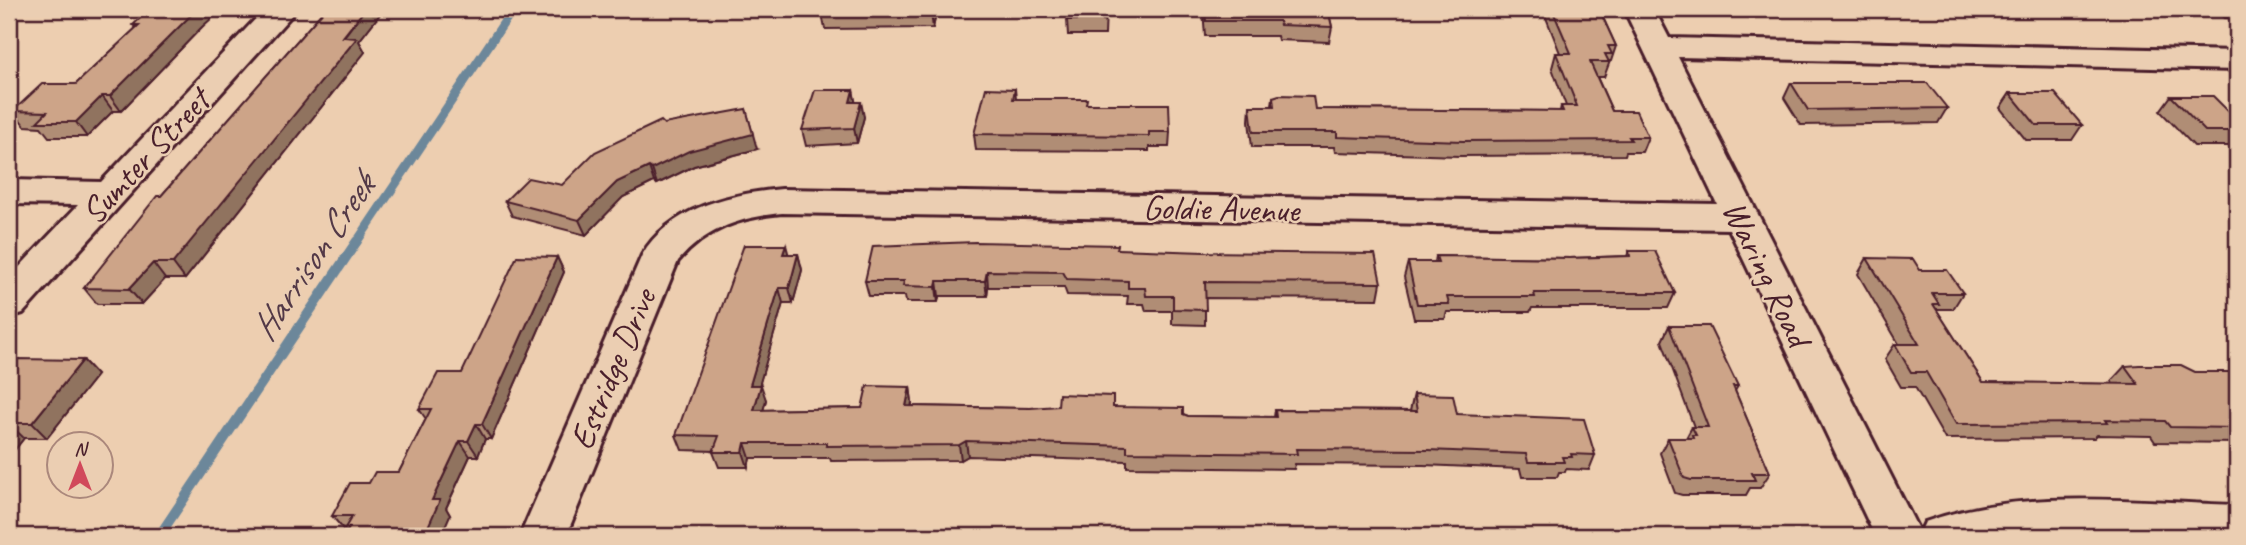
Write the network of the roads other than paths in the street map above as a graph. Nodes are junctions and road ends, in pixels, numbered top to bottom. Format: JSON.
{"nodes":[{"id":1,"x":282,"y":9,"type":"edge"},
{"id":2,"x":1639,"y":9,"type":"edge"},
{"id":3,"x":1658,"y":47,"type":"junction"},
{"id":4,"x":2237,"y":60,"type":"edge"},
{"id":5,"x":9,"y":192,"type":"edge"},
{"id":6,"x":109,"y":194,"type":"junction"},
{"id":7,"x":1739,"y":217,"type":"junction"},
{"id":8,"x":705,"y":220,"type":"joint"},
{"id":9,"x":9,"y":303,"type":"edge"},
{"id":10,"x":2237,"y":525,"type":"edge"},
{"id":11,"x":543,"y":536,"type":"edge"},
{"id":12,"x":1898,"y":536,"type":"edge"},
{"id":13,"x":1942,"y":536,"type":"edge"}],
"edges":[{"from":1,"to":6,"type":"street","name":"Sumter Street"},
{"from":2,"to":3,"type":"street","name":"Waring Road"},
{"from":3,"to":4,"type":"street"},
{"from":3,"to":7,"type":"street","name":"Waring Road"},
{"from":5,"to":6,"type":"street"},
{"from":6,"to":9,"type":"street","name":"Sumter Street"},
{"from":7,"to":8,"type":"street","name":"Goldie Avenue"},
{"from":7,"to":12,"type":"street","name":"Waring Road"},
{"from":8,"to":11,"type":"street","name":"Estridge Drive"},
{"from":10,"to":13,"type":"street"}]}
